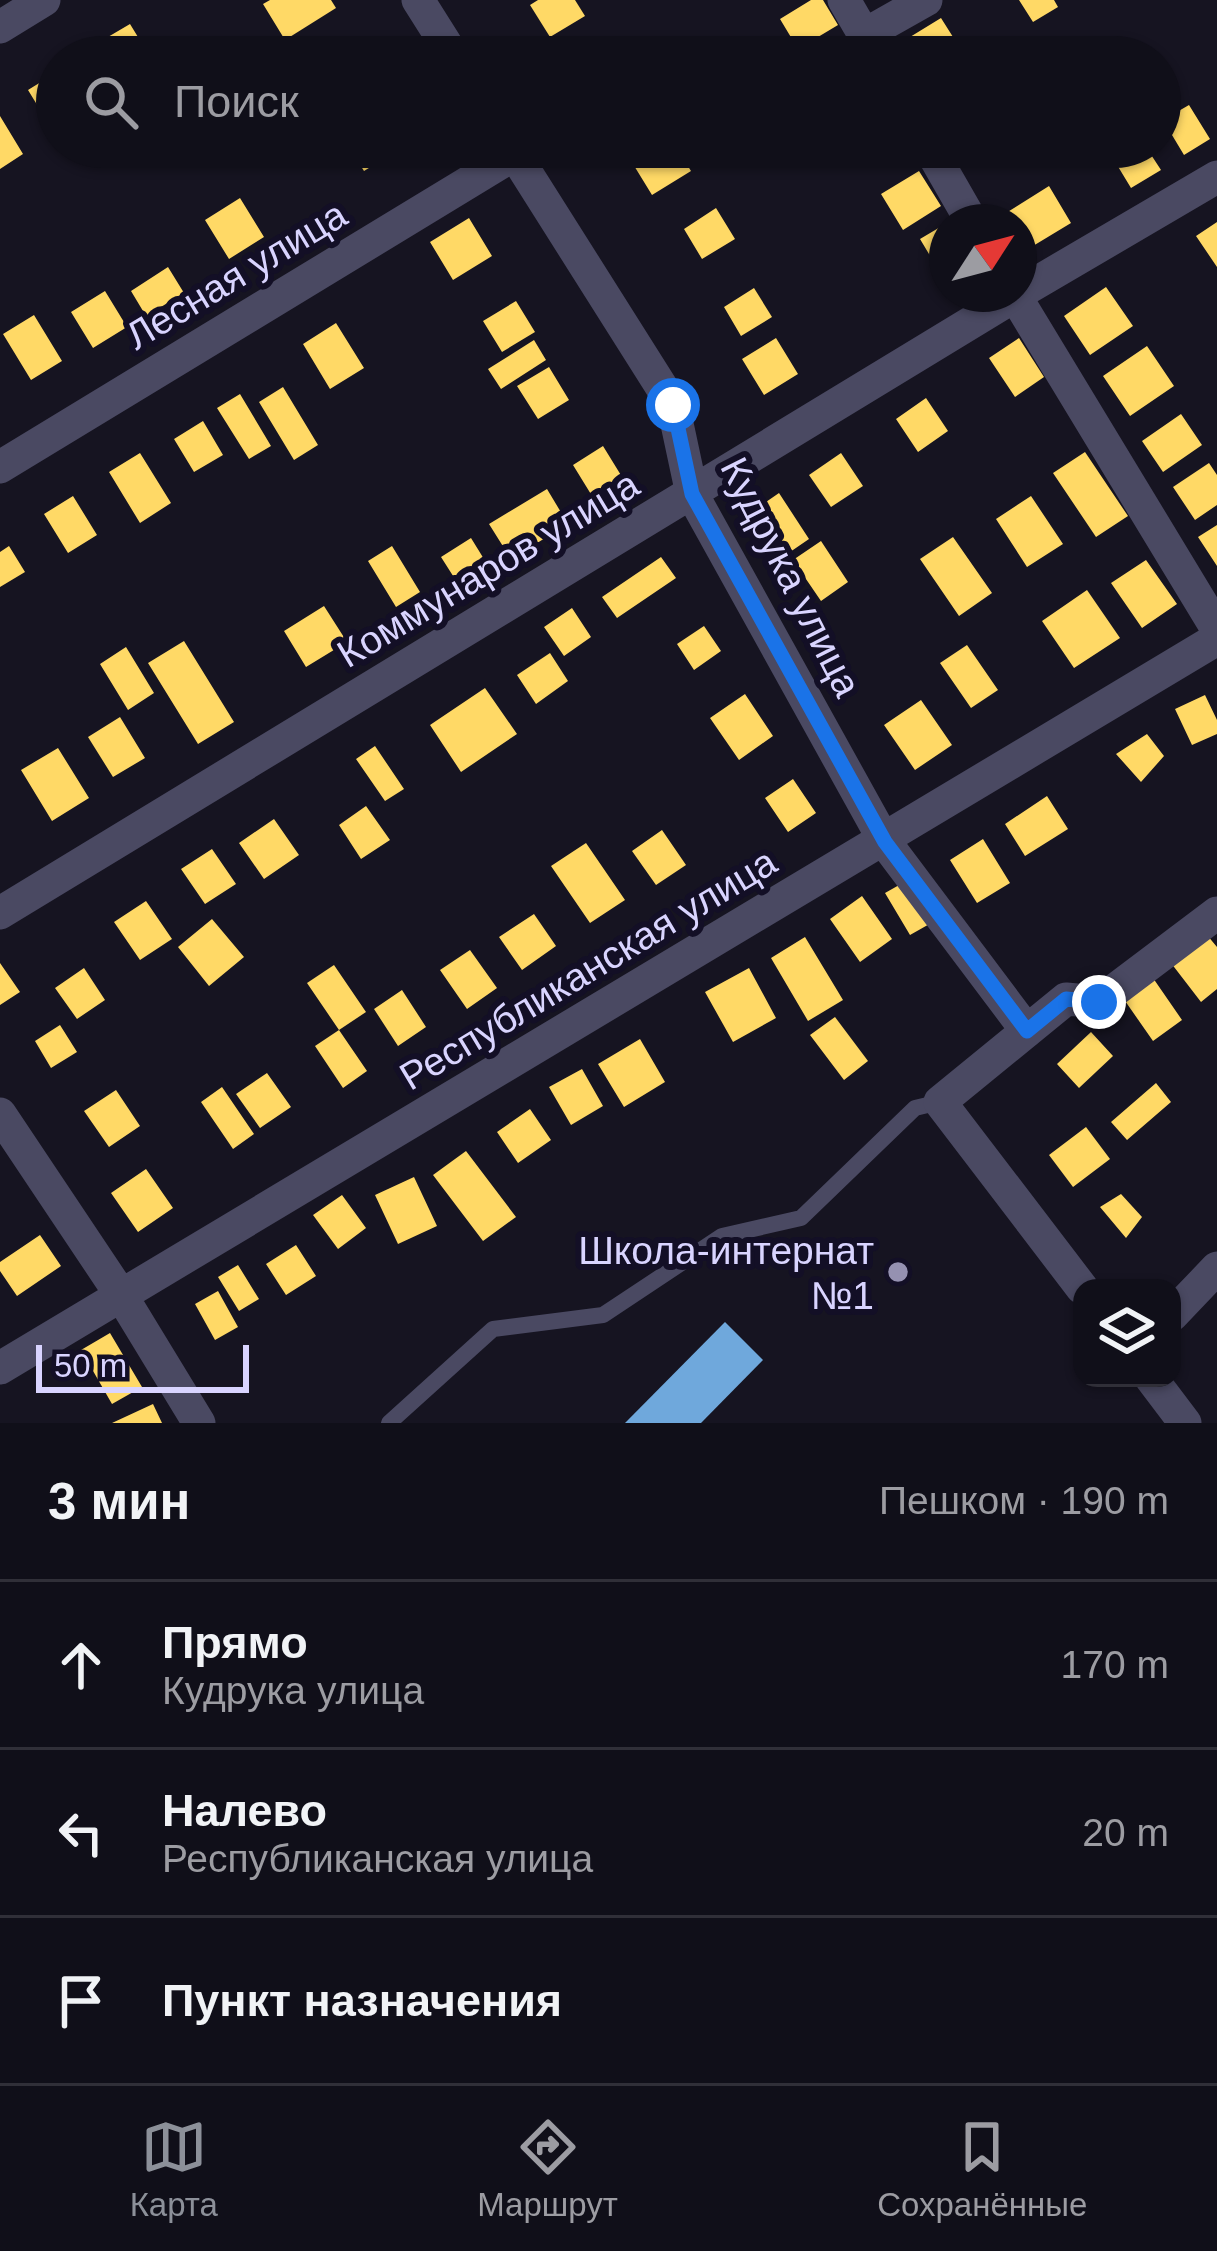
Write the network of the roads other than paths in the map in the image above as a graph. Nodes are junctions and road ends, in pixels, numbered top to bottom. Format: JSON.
{"nodes":[{"id":1,"x":44,"y":0,"type":"edge"},
{"id":2,"x":418,"y":0,"type":"edge"},
{"id":3,"x":844,"y":0,"type":"edge"},
{"id":4,"x":926,"y":0,"type":"edge"},
{"id":5,"x":0,"y":27,"type":"edge"},
{"id":6,"x":441,"y":36,"type":"edge"},
{"id":7,"x":865,"y":36,"type":"edge"},
{"id":8,"x":883,"y":36,"type":"edge"},
{"id":9,"x":485,"y":168,"type":"edge"},
{"id":10,"x":524,"y":168,"type":"edge"},
{"id":11,"x":941,"y":168,"type":"edge"},
{"id":12,"x":1217,"y":177,"type":"edge"},
{"id":13,"x":962,"y":204,"type":"edge"},
{"id":14,"x":1037,"y":282,"type":"edge"},
{"id":15,"x":987,"y":312,"type":"edge"},
{"id":16,"x":1027,"y":312,"type":"edge"},
{"id":17,"x":0,"y":467,"type":"edge"},
{"id":18,"x":692,"y":494,"type":"junction"},
{"id":19,"x":1217,"y":629,"type":"edge"},
{"id":20,"x":1217,"y":640,"type":"edge"},
{"id":21,"x":885,"y":842,"type":"junction"},
{"id":22,"x":0,"y":913,"type":"edge"},
{"id":23,"x":1217,"y":913,"type":"edge"},
{"id":24,"x":1027,"y":1031,"type":"junction"},
{"id":25,"x":940,"y":1102,"type":"junction"},
{"id":26,"x":0,"y":1114,"type":"edge"},
{"id":27,"x":1217,"y":1268,"type":"edge"},
{"id":28,"x":1075,"y":1279,"type":"edge"},
{"id":29,"x":121,"y":1295,"type":"junction"},
{"id":30,"x":1181,"y":1306,"type":"edge"},
{"id":31,"x":0,"y":1368,"type":"edge"},
{"id":32,"x":1158,"y":1387,"type":"edge"},
{"id":33,"x":199,"y":1423,"type":"edge"},
{"id":34,"x":389,"y":1423,"type":"edge"},
{"id":35,"x":1185,"y":1423,"type":"edge"}],
"edges":[{"from":1,"to":5,"type":"street"},
{"from":2,"to":6,"type":"street"},
{"from":3,"to":7,"type":"street"},
{"from":4,"to":8,"type":"street"},
{"from":9,"to":17,"type":"street","name":"Лесная улица"},
{"from":10,"to":18,"type":"street","name":"Кудрука улица"},
{"from":11,"to":13,"type":"street"},
{"from":12,"to":14,"type":"street","name":"Коммунаров улица"},
{"from":15,"to":18,"type":"street","name":"Коммунаров улица"},
{"from":16,"to":19,"type":"street"},
{"from":18,"to":21,"type":"street","name":"Кудрука улица"},
{"from":18,"to":22,"type":"street","name":"Коммунаров улица"},
{"from":20,"to":21,"type":"street","name":"Республиканская улица"},
{"from":21,"to":24,"type":"street","name":"Кудрука улица"},
{"from":21,"to":29,"type":"street","name":"Республиканская улица"},
{"from":23,"to":24,"type":"street"},
{"from":24,"to":25,"type":"street"},
{"from":25,"to":28,"type":"street"},
{"from":25,"to":34,"type":"lane"},
{"from":26,"to":29,"type":"street"},
{"from":27,"to":30,"type":"street"},
{"from":29,"to":31,"type":"street","name":"Республиканская улица"},
{"from":29,"to":33,"type":"street"},
{"from":32,"to":35,"type":"street"}]}
